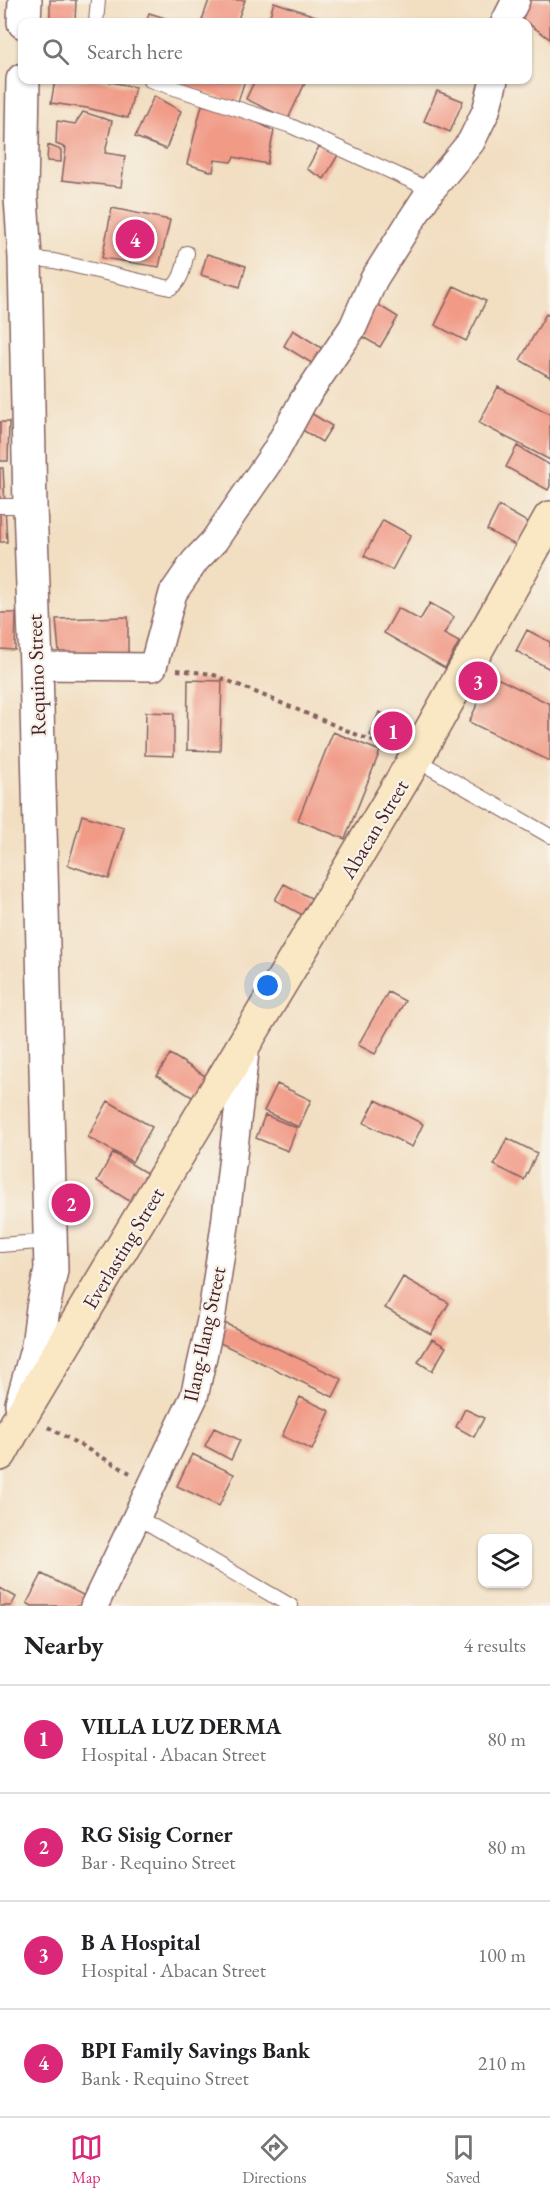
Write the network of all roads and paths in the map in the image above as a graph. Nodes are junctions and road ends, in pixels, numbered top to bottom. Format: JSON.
{"nodes":[{"id":1,"x":25,"y":0,"type":"edge"},
{"id":2,"x":98,"y":0,"type":"edge"},
{"id":3,"x":516,"y":0,"type":"edge"},
{"id":4,"x":24,"y":18,"type":"edge"},
{"id":5,"x":96,"y":18,"type":"edge"},
{"id":6,"x":507,"y":18,"type":"edge"},
{"id":7,"x":23,"y":84,"type":"edge"},
{"id":8,"x":162,"y":84,"type":"edge"},
{"id":9,"x":493,"y":84,"type":"edge"},
{"id":10,"x":431,"y":190,"type":"junction"},
{"id":11,"x":187,"y":253,"type":"dead end"},
{"id":12,"x":25,"y":258,"type":"junction"},
{"id":13,"x":15,"y":506,"type":"edge"},
{"id":14,"x":550,"y":518,"type":"edge"},
{"id":15,"x":36,"y":666,"type":"junction"},
{"id":16,"x":153,"y":667,"type":"junction"},
{"id":17,"x":415,"y":759,"type":"junction"},
{"id":18,"x":550,"y":836,"type":"edge"},
{"id":19,"x":246,"y":1042,"type":"junction"},
{"id":20,"x":0,"y":1245,"type":"edge"},
{"id":21,"x":51,"y":1255,"type":"junction"},
{"id":22,"x":59,"y":1355,"type":"junction"},
{"id":23,"x":20,"y":1418,"type":"junction"},
{"id":24,"x":0,"y":1454,"type":"edge"},
{"id":25,"x":152,"y":1485,"type":"junction"},
{"id":26,"x":137,"y":1517,"type":"junction"},
{"id":27,"x":94,"y":1606,"type":"edge"},
{"id":28,"x":291,"y":1606,"type":"edge"}],
"edges":[{"from":1,"to":4,"type":"street"},
{"from":2,"to":5,"type":"lane"},
{"from":3,"to":6,"type":"street"},
{"from":7,"to":12,"type":"street","name":"Requino Street"},
{"from":8,"to":10,"type":"lane"},
{"from":9,"to":10,"type":"street"},
{"from":10,"to":16,"type":"street"},
{"from":11,"to":12,"type":"lane"},
{"from":12,"to":13,"type":"street","name":"Requino Street"},
{"from":13,"to":15,"type":"street","name":"Requino Street"},
{"from":14,"to":17,"type":"main road","name":"Abacan Street"},
{"from":15,"to":16,"type":"street"},
{"from":15,"to":21,"type":"street","name":"Requino Street"},
{"from":16,"to":17,"type":"path"},
{"from":17,"to":18,"type":"lane"},
{"from":17,"to":19,"type":"main road","name":"Abacan Street"},
{"from":19,"to":22,"type":"main road","name":"Everlasting Street"},
{"from":19,"to":25,"type":"street","name":"Ilang-Ilang Street"},
{"from":20,"to":21,"type":"lane"},
{"from":21,"to":22,"type":"street","name":"Requino Street"},
{"from":21,"to":23,"type":"street","name":"Requino Street"},
{"from":22,"to":23,"type":"main road","name":"Everlasting Street"},
{"from":23,"to":24,"type":"main road","name":"Everlasting Street"},
{"from":23,"to":25,"type":"path"},
{"from":25,"to":26,"type":"street","name":"Ilang-Ilang Street"},
{"from":26,"to":27,"type":"street","name":"Ilang-Ilang Street"},
{"from":26,"to":28,"type":"lane"}]}
